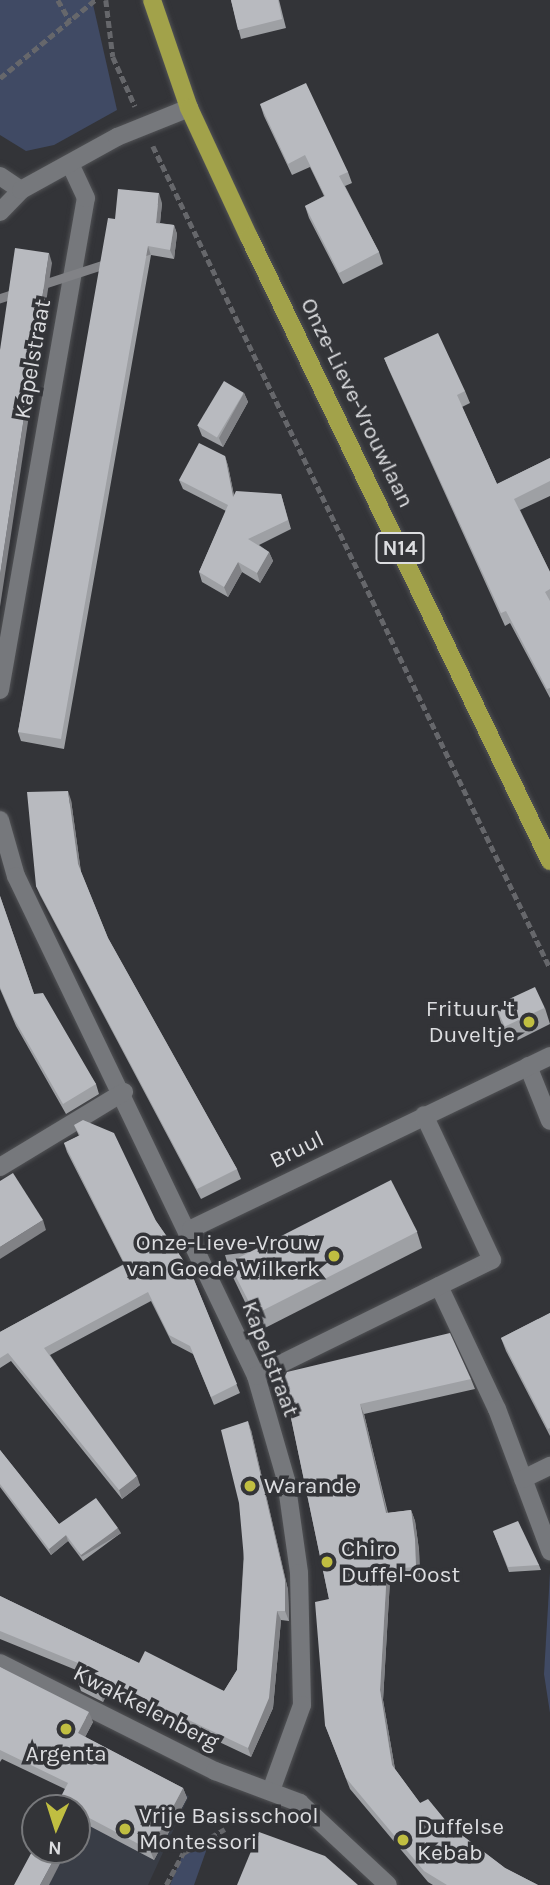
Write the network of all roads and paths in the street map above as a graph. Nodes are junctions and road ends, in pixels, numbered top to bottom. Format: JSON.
{"nodes":[{"id":1,"x":58,"y":0,"type":"edge"},
{"id":2,"x":95,"y":0,"type":"edge"},
{"id":3,"x":106,"y":0,"type":"edge"},
{"id":4,"x":152,"y":0,"type":"edge"},
{"id":5,"x":70,"y":21,"type":"junction"},
{"id":6,"x":0,"y":78,"type":"edge"},
{"id":7,"x":189,"y":108,"type":"junction"},
{"id":8,"x":144,"y":126,"type":"junction"},
{"id":9,"x":70,"y":163,"type":"junction"},
{"id":10,"x":0,"y":176,"type":"edge"},
{"id":11,"x":21,"y":190,"type":"junction"},
{"id":12,"x":0,"y":212,"type":"edge"},
{"id":13,"x":0,"y":690,"type":"edge"},
{"id":14,"x":0,"y":820,"type":"edge"},
{"id":15,"x":550,"y":861,"type":"edge"},
{"id":16,"x":550,"y":968,"type":"edge"},
{"id":17,"x":550,"y":1056,"type":"edge"},
{"id":18,"x":528,"y":1066,"type":"junction"},
{"id":19,"x":124,"y":1092,"type":"junction"},
{"id":20,"x":424,"y":1115,"type":"junction"},
{"id":21,"x":550,"y":1121,"type":"edge"},
{"id":22,"x":0,"y":1167,"type":"edge"},
{"id":23,"x":191,"y":1230,"type":"junction"},
{"id":24,"x":439,"y":1286,"type":"junction"},
{"id":25,"x":256,"y":1376,"type":"junction"},
{"id":26,"x":550,"y":1466,"type":"edge"},
{"id":27,"x":523,"y":1479,"type":"junction"},
{"id":28,"x":550,"y":1552,"type":"edge"},
{"id":29,"x":0,"y":1663,"type":"edge"},
{"id":30,"x":272,"y":1788,"type":"junction"},
{"id":31,"x":225,"y":1829,"type":"dead end"},
{"id":32,"x":166,"y":1885,"type":"edge"},
{"id":33,"x":388,"y":1885,"type":"edge"}],
"edges":[{"from":1,"to":5,"type":"path"},
{"from":2,"to":5,"type":"path"},
{"from":3,"to":8,"type":"path"},
{"from":4,"to":7,"type":"main road","name":"Onze-Lieve-Vrouwlaan","number":"N14"},
{"from":5,"to":6,"type":"path"},
{"from":7,"to":8,"type":"street"},
{"from":7,"to":15,"type":"main road","name":"Onze-Lieve-Vrouwlaan","number":"N14"},
{"from":8,"to":9,"type":"street"},
{"from":8,"to":16,"type":"path"},
{"from":9,"to":11,"type":"street"},
{"from":9,"to":13,"type":"street","name":"Kapelstraat"},
{"from":10,"to":11,"type":"street"},
{"from":11,"to":12,"type":"street"},
{"from":14,"to":19,"type":"street","name":"Kapelstraat"},
{"from":17,"to":18,"type":"street","name":"Bruul"},
{"from":18,"to":20,"type":"street","name":"Bruul"},
{"from":18,"to":21,"type":"street"},
{"from":19,"to":22,"type":"street"},
{"from":19,"to":23,"type":"street","name":"Kapelstraat"},
{"from":20,"to":23,"type":"street","name":"Bruul"},
{"from":20,"to":24,"type":"street"},
{"from":23,"to":25,"type":"street","name":"Kapelstraat"},
{"from":24,"to":25,"type":"street"},
{"from":24,"to":27,"type":"street"},
{"from":25,"to":30,"type":"street","name":"Kapelstraat"},
{"from":26,"to":27,"type":"street"},
{"from":27,"to":28,"type":"street"},
{"from":29,"to":30,"type":"street","name":"Kwakkelenberg"},
{"from":30,"to":33,"type":"street","name":"Kwakkelenberg"},
{"from":31,"to":32,"type":"path"}]}
